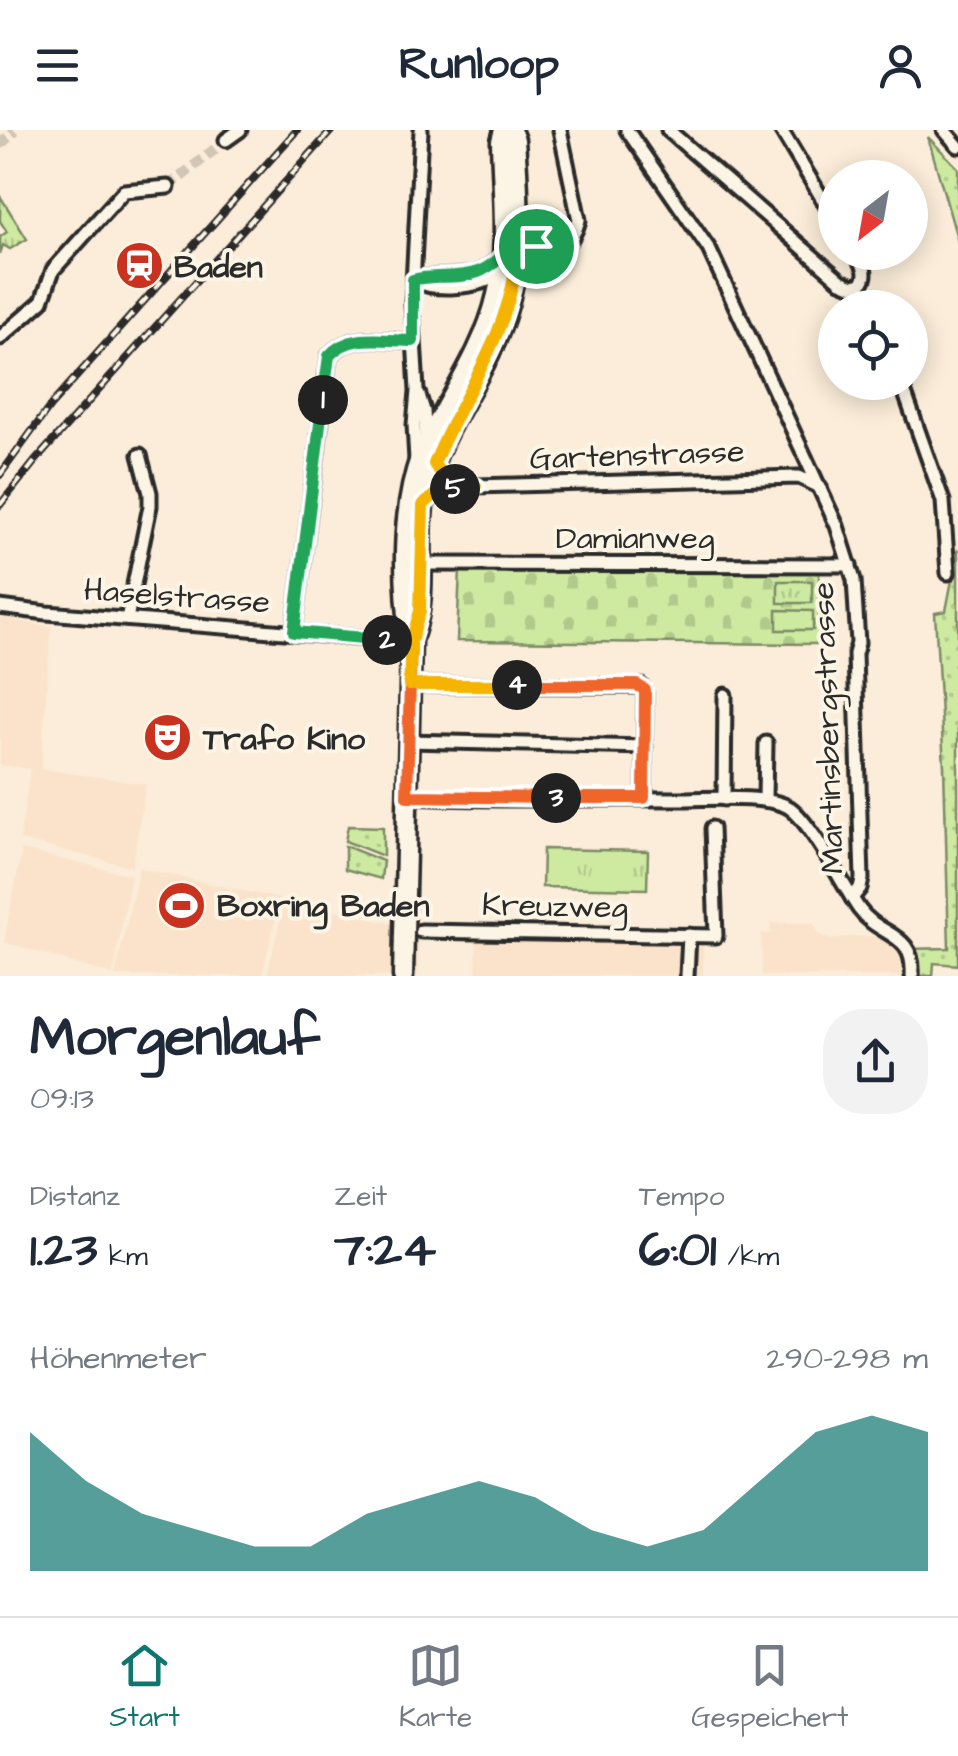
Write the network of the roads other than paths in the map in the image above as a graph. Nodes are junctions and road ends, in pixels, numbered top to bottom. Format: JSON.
{"nodes":[{"id":1,"x":240,"y":130,"type":"edge"},
{"id":2,"x":421,"y":130,"type":"edge"},
{"id":3,"x":508,"y":130,"type":"edge"},
{"id":4,"x":560,"y":130,"type":"edge"},
{"id":5,"x":627,"y":130,"type":"edge"},
{"id":6,"x":668,"y":130,"type":"edge"},
{"id":7,"x":781,"y":130,"type":"edge"},
{"id":8,"x":944,"y":130,"type":"edge"},
{"id":9,"x":226,"y":140,"type":"dead end"},
{"id":10,"x":958,"y":146,"type":"edge"},
{"id":11,"x":168,"y":187,"type":"tunnel mouth"},
{"id":12,"x":818,"y":192,"type":"edge"},
{"id":13,"x":568,"y":243,"type":"junction"},
{"id":14,"x":518,"y":246,"type":"junction"},
{"id":15,"x":506,"y":267,"type":"junction"},
{"id":16,"x":864,"y":270,"type":"edge"},
{"id":17,"x":413,"y":280,"type":"junction"},
{"id":18,"x":859,"y":285,"type":"junction"},
{"id":19,"x":862,"y":290,"type":"edge"},
{"id":20,"x":0,"y":338,"type":"edge"},
{"id":21,"x":413,"y":341,"type":"junction"},
{"id":22,"x":418,"y":391,"type":"junction"},
{"id":23,"x":907,"y":400,"type":"edge"},
{"id":24,"x":426,"y":444,"type":"junction"},
{"id":25,"x":140,"y":456,"type":"dead end"},
{"id":26,"x":811,"y":466,"type":"junction"},
{"id":27,"x":430,"y":471,"type":"junction"},
{"id":28,"x":800,"y":477,"type":"junction"},
{"id":29,"x":476,"y":486,"type":"junction"},
{"id":30,"x":820,"y":486,"type":"junction"},
{"id":31,"x":448,"y":489,"type":"junction"},
{"id":32,"x":423,"y":505,"type":"junction"},
{"id":33,"x":421,"y":564,"type":"junction"},
{"id":34,"x":850,"y":565,"type":"junction"},
{"id":35,"x":948,"y":574,"type":"dead end"},
{"id":36,"x":0,"y":607,"type":"edge"},
{"id":37,"x":128,"y":619,"type":"junction"},
{"id":38,"x":294,"y":632,"type":"junction"},
{"id":39,"x":411,"y":642,"type":"junction"},
{"id":40,"x":409,"y":685,"type":"junction"},
{"id":41,"x":725,"y":695,"type":"dead end"},
{"id":42,"x":408,"y":741,"type":"junction"},
{"id":43,"x":766,"y":743,"type":"dead end"},
{"id":44,"x":645,"y":746,"type":"junction"},
{"id":45,"x":407,"y":796,"type":"junction"},
{"id":46,"x":644,"y":798,"type":"junction"},
{"id":47,"x":724,"y":799,"type":"junction"},
{"id":48,"x":765,"y":800,"type":"junction"},
{"id":49,"x":712,"y":828,"type":"dead end"},
{"id":50,"x":852,"y":898,"type":"junction"},
{"id":51,"x":421,"y":930,"type":"dead end"},
{"id":52,"x":689,"y":936,"type":"junction"},
{"id":53,"x":403,"y":976,"type":"edge"},
{"id":54,"x":687,"y":976,"type":"edge"},
{"id":55,"x":912,"y":976,"type":"edge"}],
"edges":[{"from":1,"to":9,"type":"street"},
{"from":2,"to":17,"type":"street"},
{"from":3,"to":14,"type":"main road"},
{"from":3,"to":15,"type":"main road"},
{"from":4,"to":13,"type":"street"},
{"from":5,"to":26,"type":"street","name":"Martinsbergstrasse"},
{"from":6,"to":18,"type":"street"},
{"from":7,"to":12,"type":"street"},
{"from":8,"to":10,"type":"street"},
{"from":11,"to":20,"type":"street"},
{"from":13,"to":14,"type":"street"},
{"from":13,"to":15,"type":"street"},
{"from":14,"to":15,"type":"main road"},
{"from":15,"to":17,"type":"street"},
{"from":15,"to":24,"type":"main road"},
{"from":15,"to":27,"type":"main road"},
{"from":16,"to":18,"type":"street"},
{"from":17,"to":21,"type":"street"},
{"from":18,"to":19,"type":"street"},
{"from":21,"to":22,"type":"street"},
{"from":21,"to":38,"type":"street"},
{"from":22,"to":24,"type":"street"},
{"from":22,"to":27,"type":"street"},
{"from":23,"to":35,"type":"street"},
{"from":24,"to":27,"type":"main road"},
{"from":25,"to":37,"type":"street"},
{"from":26,"to":28,"type":"street"},
{"from":26,"to":30,"type":"street","name":"Martinsbergstrasse"},
{"from":27,"to":29,"type":"street","name":"Gartenstrasse"},
{"from":27,"to":31,"type":"street"},
{"from":27,"to":32,"type":"main road"},
{"from":27,"to":39,"type":"main road"},
{"from":28,"to":29,"type":"street","name":"Gartenstrasse"},
{"from":28,"to":30,"type":"street","name":"Gartenstrasse"},
{"from":29,"to":31,"type":"street","name":"Gartenstrasse"},
{"from":30,"to":34,"type":"street","name":"Martinsbergstrasse"},
{"from":31,"to":32,"type":"street","name":"Gartenstrasse"},
{"from":32,"to":33,"type":"main road"},
{"from":33,"to":34,"type":"street","name":"Damianweg"},
{"from":33,"to":39,"type":"main road"},
{"from":34,"to":50,"type":"street","name":"Martinsbergstrasse"},
{"from":36,"to":37,"type":"street","name":"Haselstrasse"},
{"from":37,"to":38,"type":"street","name":"Haselstrasse"},
{"from":38,"to":39,"type":"street","name":"Haselstrasse"},
{"from":39,"to":40,"type":"main road"},
{"from":40,"to":42,"type":"main road"},
{"from":40,"to":44,"type":"street"},
{"from":41,"to":47,"type":"street"},
{"from":42,"to":44,"type":"street"},
{"from":42,"to":45,"type":"main road"},
{"from":43,"to":48,"type":"street"},
{"from":44,"to":46,"type":"street"},
{"from":45,"to":46,"type":"street"},
{"from":45,"to":53,"type":"main road"},
{"from":46,"to":47,"type":"street"},
{"from":47,"to":48,"type":"street"},
{"from":48,"to":50,"type":"street"},
{"from":49,"to":52,"type":"street"},
{"from":50,"to":55,"type":"street"},
{"from":51,"to":52,"type":"street","name":"Kreuzweg"},
{"from":52,"to":54,"type":"street"}]}
